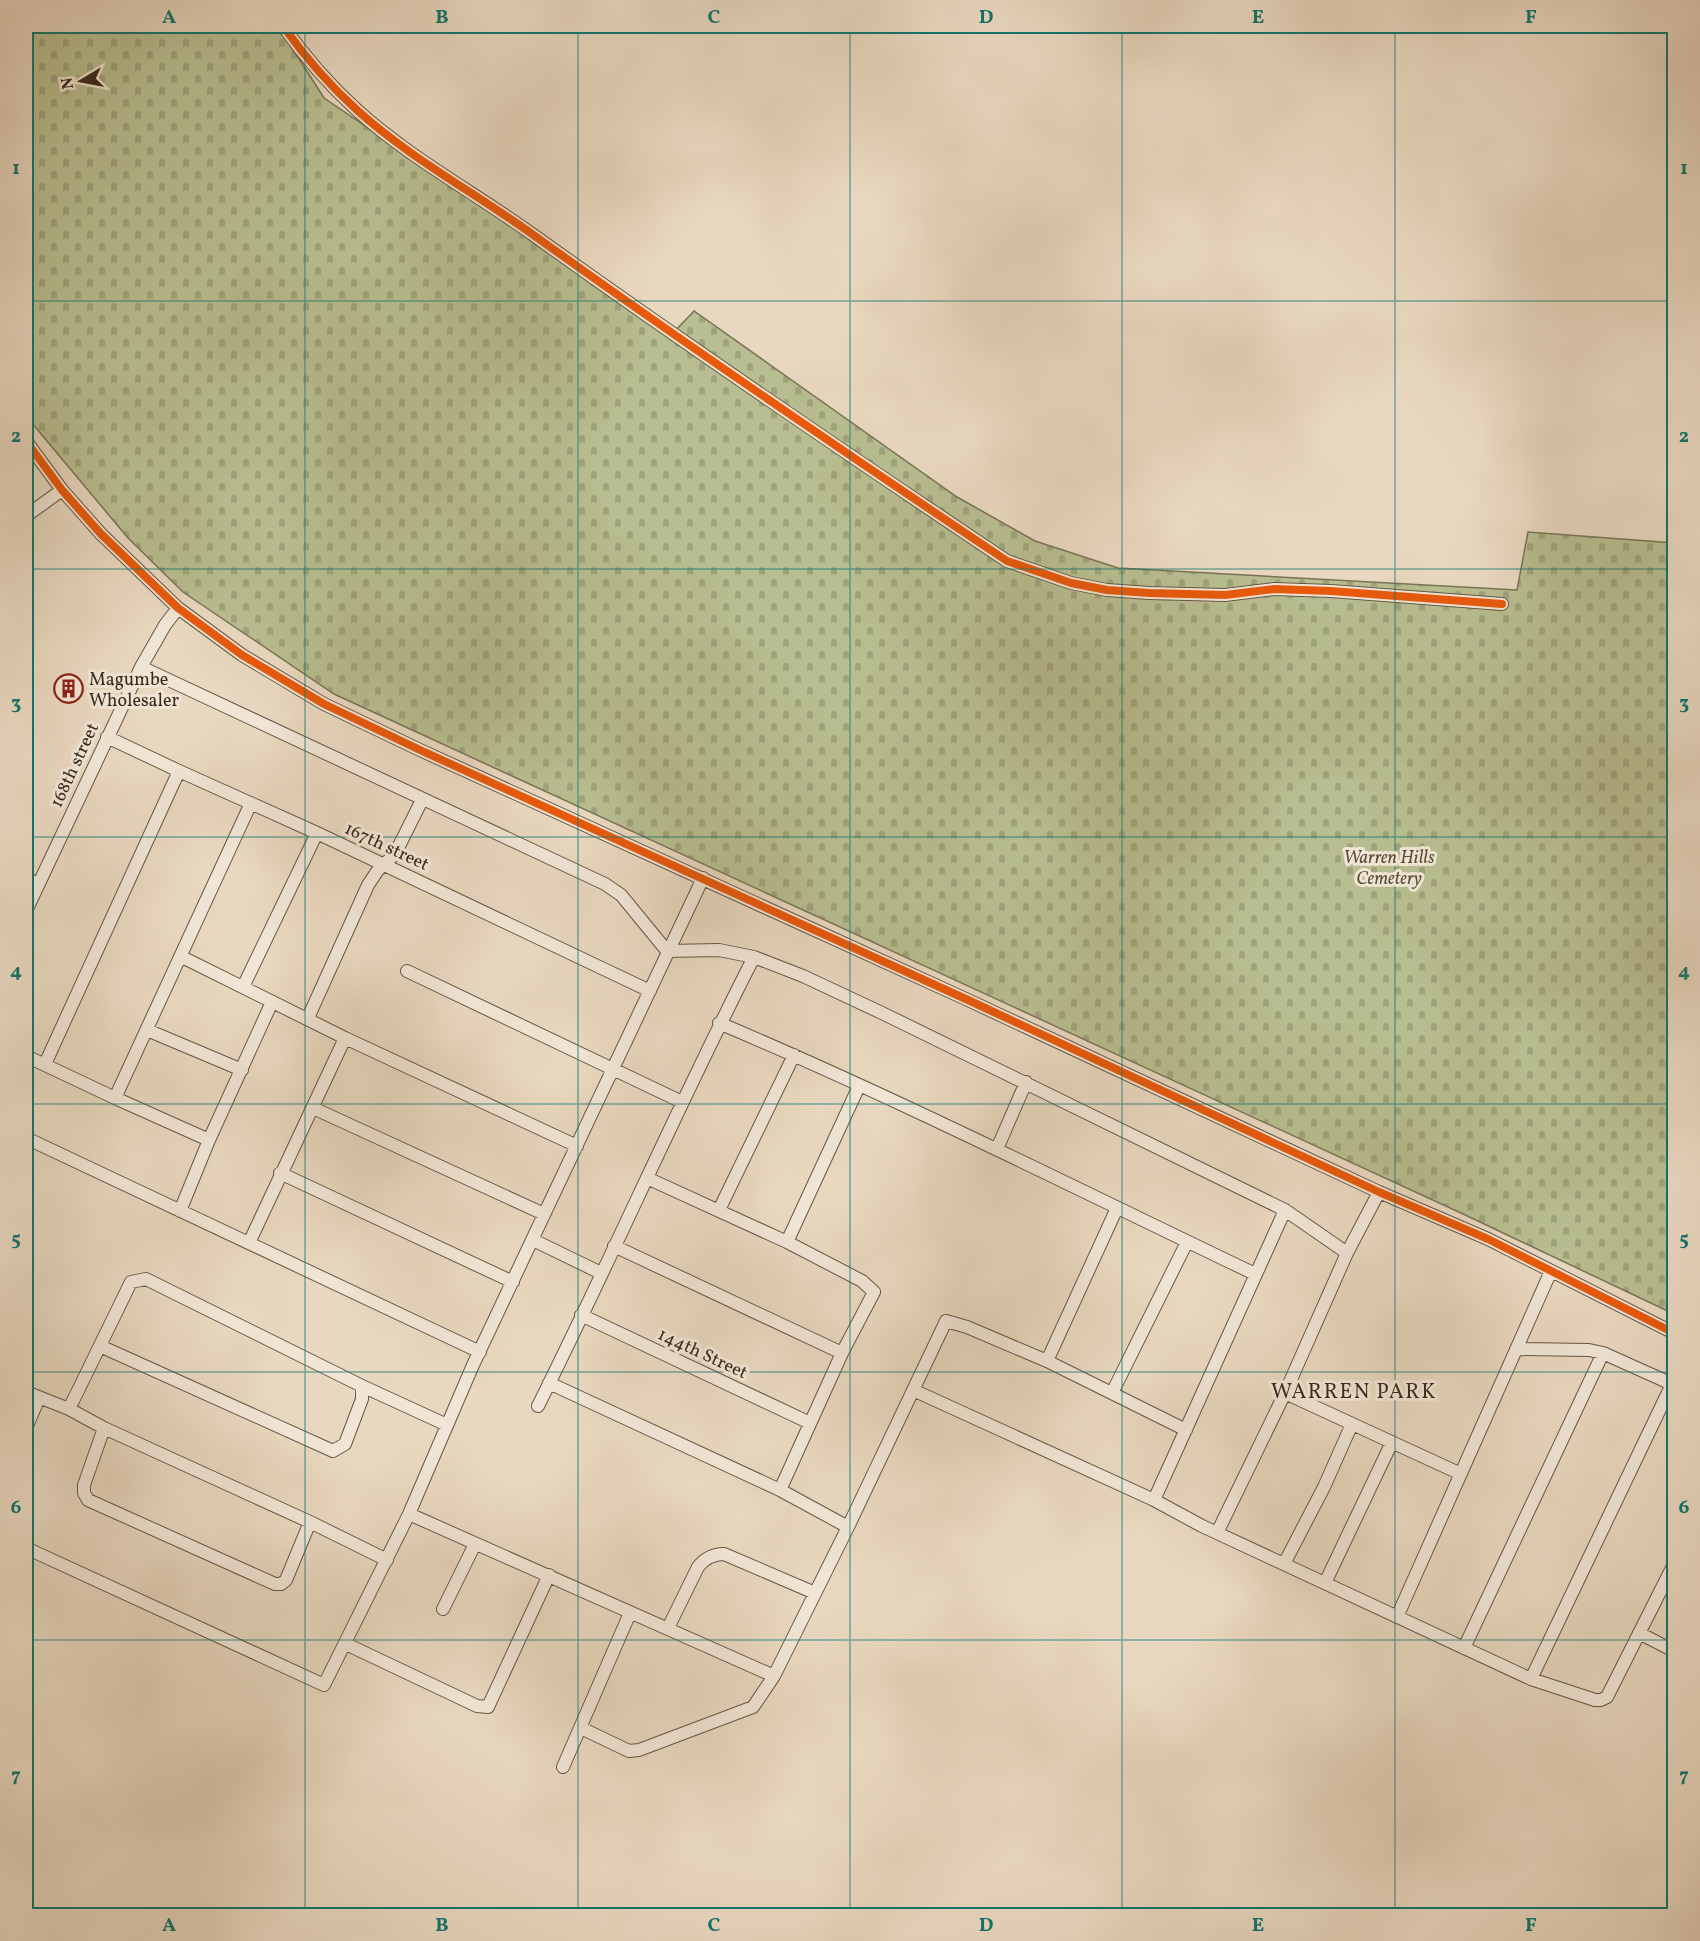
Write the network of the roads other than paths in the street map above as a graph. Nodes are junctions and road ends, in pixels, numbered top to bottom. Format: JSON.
{"nodes":[{"id":1,"x":283,"y":26,"type":"edge"},
{"id":2,"x":26,"y":441,"type":"edge"},
{"id":3,"x":62,"y":490,"type":"junction"},
{"id":4,"x":28,"y":510,"type":"edge"},
{"id":5,"x":1502,"y":604,"type":"dead end"},
{"id":6,"x":178,"y":609,"type":"junction"},
{"id":7,"x":141,"y":667,"type":"junction"},
{"id":8,"x":107,"y":736,"type":"junction"},
{"id":9,"x":179,"y":771,"type":"junction"},
{"id":10,"x":422,"y":800,"type":"junction"},
{"id":11,"x":251,"y":803,"type":"junction"},
{"id":12,"x":317,"y":833,"type":"junction"},
{"id":13,"x":384,"y":865,"type":"junction"},
{"id":14,"x":26,"y":878,"type":"edge"},
{"id":15,"x":703,"y":878,"type":"junction"},
{"id":16,"x":38,"y":884,"type":"junction"},
{"id":17,"x":26,"y":911,"type":"edge"},
{"id":18,"x":667,"y":951,"type":"junction"},
{"id":19,"x":182,"y":957,"type":"junction"},
{"id":20,"x":754,"y":957,"type":"junction"},
{"id":21,"x":407,"y":971,"type":"dead end"},
{"id":22,"x":243,"y":987,"type":"junction"},
{"id":23,"x":650,"y":991,"type":"junction"},
{"id":24,"x":272,"y":1002,"type":"junction"},
{"id":25,"x":308,"y":1018,"type":"junction"},
{"id":26,"x":719,"y":1023,"type":"junction"},
{"id":27,"x":147,"y":1030,"type":"junction"},
{"id":28,"x":345,"y":1038,"type":"junction"},
{"id":29,"x":794,"y":1055,"type":"junction"},
{"id":30,"x":26,"y":1056,"type":"edge"},
{"id":31,"x":45,"y":1064,"type":"junction"},
{"id":32,"x":242,"y":1070,"type":"junction"},
{"id":33,"x":614,"y":1070,"type":"junction"},
{"id":34,"x":1026,"y":1082,"type":"junction"},
{"id":35,"x":859,"y":1086,"type":"junction"},
{"id":36,"x":115,"y":1098,"type":"junction"},
{"id":37,"x":681,"y":1102,"type":"junction"},
{"id":38,"x":313,"y":1108,"type":"junction"},
{"id":39,"x":26,"y":1138,"type":"edge"},
{"id":40,"x":209,"y":1140,"type":"junction"},
{"id":41,"x":577,"y":1146,"type":"junction"},
{"id":42,"x":997,"y":1149,"type":"junction"},
{"id":43,"x":280,"y":1173,"type":"junction"},
{"id":44,"x":647,"y":1178,"type":"junction"},
{"id":45,"x":1379,"y":1192,"type":"junction"},
{"id":46,"x":1117,"y":1208,"type":"junction"},
{"id":47,"x":719,"y":1210,"type":"junction"},
{"id":48,"x":1285,"y":1210,"type":"junction"},
{"id":49,"x":180,"y":1211,"type":"junction"},
{"id":50,"x":544,"y":1214,"type":"junction"},
{"id":51,"x":533,"y":1240,"type":"junction"},
{"id":52,"x":787,"y":1242,"type":"junction"},
{"id":53,"x":1187,"y":1242,"type":"junction"},
{"id":54,"x":249,"y":1243,"type":"junction"},
{"id":55,"x":615,"y":1246,"type":"junction"},
{"id":56,"x":1347,"y":1253,"type":"junction"},
{"id":57,"x":1551,"y":1271,"type":"junction"},
{"id":58,"x":601,"y":1273,"type":"junction"},
{"id":59,"x":1255,"y":1274,"type":"junction"},
{"id":60,"x":513,"y":1282,"type":"junction"},
{"id":61,"x":580,"y":1315,"type":"junction"},
{"id":62,"x":1674,"y":1333,"type":"edge"},
{"id":63,"x":100,"y":1346,"type":"junction"},
{"id":64,"x":1516,"y":1349,"type":"junction"},
{"id":65,"x":480,"y":1352,"type":"junction"},
{"id":66,"x":842,"y":1353,"type":"junction"},
{"id":67,"x":1603,"y":1353,"type":"junction"},
{"id":68,"x":1047,"y":1361,"type":"junction"},
{"id":69,"x":549,"y":1383,"type":"junction"},
{"id":70,"x":1673,"y":1384,"type":"edge"},
{"id":71,"x":362,"y":1386,"type":"junction"},
{"id":72,"x":913,"y":1390,"type":"junction"},
{"id":73,"x":26,"y":1392,"type":"edge"},
{"id":74,"x":1112,"y":1393,"type":"junction"},
{"id":75,"x":1285,"y":1393,"type":"junction"},
{"id":76,"x":39,"y":1398,"type":"junction"},
{"id":77,"x":538,"y":1406,"type":"dead end"},
{"id":78,"x":69,"y":1409,"type":"junction"},
{"id":79,"x":810,"y":1423,"type":"junction"},
{"id":80,"x":1352,"y":1424,"type":"junction"},
{"id":81,"x":447,"y":1425,"type":"junction"},
{"id":82,"x":26,"y":1428,"type":"edge"},
{"id":83,"x":104,"y":1428,"type":"junction"},
{"id":84,"x":1186,"y":1430,"type":"junction"},
{"id":85,"x":1392,"y":1442,"type":"junction"},
{"id":86,"x":1461,"y":1474,"type":"junction"},
{"id":87,"x":780,"y":1490,"type":"junction"},
{"id":88,"x":1154,"y":1500,"type":"junction"},
{"id":89,"x":409,"y":1514,"type":"junction"},
{"id":90,"x":310,"y":1522,"type":"junction"},
{"id":91,"x":848,"y":1527,"type":"junction"},
{"id":92,"x":1217,"y":1533,"type":"junction"},
{"id":93,"x":475,"y":1544,"type":"junction"},
{"id":94,"x":26,"y":1548,"type":"edge"},
{"id":95,"x":387,"y":1560,"type":"junction"},
{"id":96,"x":1284,"y":1564,"type":"junction"},
{"id":97,"x":1674,"y":1564,"type":"edge"},
{"id":98,"x":549,"y":1575,"type":"junction"},
{"id":99,"x":1325,"y":1583,"type":"junction"},
{"id":100,"x":815,"y":1593,"type":"junction"},
{"id":101,"x":443,"y":1609,"type":"dead end"},
{"id":102,"x":630,"y":1613,"type":"junction"},
{"id":103,"x":1397,"y":1617,"type":"junction"},
{"id":104,"x":668,"y":1628,"type":"junction"},
{"id":105,"x":1639,"y":1633,"type":"junction"},
{"id":106,"x":346,"y":1644,"type":"junction"},
{"id":107,"x":1464,"y":1648,"type":"junction"},
{"id":108,"x":1674,"y":1651,"type":"edge"},
{"id":109,"x":774,"y":1676,"type":"junction"},
{"id":110,"x":1531,"y":1679,"type":"junction"},
{"id":111,"x":581,"y":1728,"type":"junction"},
{"id":112,"x":563,"y":1767,"type":"dead end"}],
"edges":[{"from":1,"to":5,"type":"street"},
{"from":2,"to":3,"type":"street"},
{"from":3,"to":4,"type":"street"},
{"from":3,"to":6,"type":"street"},
{"from":6,"to":7,"type":"street","name":"168th street"},
{"from":6,"to":15,"type":"street"},
{"from":7,"to":8,"type":"street","name":"168th street"},
{"from":7,"to":10,"type":"street"},
{"from":8,"to":9,"type":"street","name":"167th street"},
{"from":8,"to":16,"type":"street","name":"168th street"},
{"from":9,"to":11,"type":"street","name":"167th street"},
{"from":9,"to":31,"type":"street"},
{"from":10,"to":13,"type":"street"},
{"from":10,"to":18,"type":"street"},
{"from":11,"to":12,"type":"street","name":"167th street"},
{"from":11,"to":19,"type":"street"},
{"from":12,"to":13,"type":"street","name":"167th street"},
{"from":12,"to":22,"type":"street"},
{"from":13,"to":23,"type":"street","name":"167th street"},
{"from":13,"to":25,"type":"street"},
{"from":14,"to":16,"type":"street"},
{"from":15,"to":18,"type":"street"},
{"from":15,"to":45,"type":"street"},
{"from":16,"to":17,"type":"street","name":"168th street"},
{"from":18,"to":20,"type":"street"},
{"from":18,"to":23,"type":"street"},
{"from":19,"to":22,"type":"street"},
{"from":19,"to":27,"type":"street"},
{"from":20,"to":26,"type":"street"},
{"from":20,"to":34,"type":"street"},
{"from":21,"to":33,"type":"street"},
{"from":22,"to":24,"type":"street"},
{"from":23,"to":33,"type":"street"},
{"from":24,"to":25,"type":"street"},
{"from":24,"to":32,"type":"street"},
{"from":25,"to":28,"type":"street"},
{"from":26,"to":29,"type":"street"},
{"from":26,"to":37,"type":"street"},
{"from":27,"to":32,"type":"street"},
{"from":27,"to":36,"type":"street"},
{"from":28,"to":38,"type":"street"},
{"from":28,"to":41,"type":"street"},
{"from":29,"to":35,"type":"street"},
{"from":29,"to":47,"type":"street"},
{"from":30,"to":31,"type":"street"},
{"from":31,"to":36,"type":"street"},
{"from":32,"to":40,"type":"street"},
{"from":33,"to":37,"type":"street"},
{"from":33,"to":41,"type":"street"},
{"from":34,"to":42,"type":"street"},
{"from":34,"to":48,"type":"street"},
{"from":35,"to":42,"type":"street"},
{"from":35,"to":52,"type":"street"},
{"from":36,"to":40,"type":"street"},
{"from":37,"to":44,"type":"street"},
{"from":38,"to":43,"type":"street"},
{"from":38,"to":50,"type":"street"},
{"from":39,"to":49,"type":"street"},
{"from":40,"to":49,"type":"street"},
{"from":41,"to":50,"type":"street"},
{"from":42,"to":46,"type":"street"},
{"from":43,"to":54,"type":"street"},
{"from":43,"to":60,"type":"street"},
{"from":44,"to":47,"type":"street"},
{"from":44,"to":55,"type":"street"},
{"from":45,"to":56,"type":"street"},
{"from":45,"to":57,"type":"street"},
{"from":46,"to":53,"type":"street"},
{"from":46,"to":68,"type":"street"},
{"from":47,"to":52,"type":"street"},
{"from":48,"to":56,"type":"street"},
{"from":48,"to":59,"type":"street"},
{"from":49,"to":54,"type":"street"},
{"from":50,"to":51,"type":"street"},
{"from":51,"to":58,"type":"street"},
{"from":51,"to":60,"type":"street"},
{"from":52,"to":66,"type":"street"},
{"from":53,"to":59,"type":"street"},
{"from":53,"to":74,"type":"street"},
{"from":54,"to":65,"type":"street"},
{"from":55,"to":58,"type":"street"},
{"from":55,"to":66,"type":"street"},
{"from":56,"to":75,"type":"street"},
{"from":57,"to":62,"type":"street"},
{"from":57,"to":64,"type":"street"},
{"from":58,"to":61,"type":"street"},
{"from":59,"to":84,"type":"street"},
{"from":60,"to":65,"type":"street"},
{"from":61,"to":69,"type":"street"},
{"from":61,"to":79,"type":"street","name":"144th Street"},
{"from":63,"to":71,"type":"street"},
{"from":63,"to":71,"type":"street"},
{"from":63,"to":78,"type":"street"},
{"from":64,"to":67,"type":"street"},
{"from":64,"to":86,"type":"street"},
{"from":65,"to":81,"type":"street"},
{"from":66,"to":79,"type":"street"},
{"from":67,"to":70,"type":"street"},
{"from":67,"to":107,"type":"street"},
{"from":68,"to":72,"type":"street"},
{"from":68,"to":74,"type":"street"},
{"from":69,"to":77,"type":"street"},
{"from":69,"to":87,"type":"street"},
{"from":70,"to":110,"type":"street"},
{"from":71,"to":81,"type":"street"},
{"from":72,"to":88,"type":"street"},
{"from":72,"to":91,"type":"street"},
{"from":73,"to":76,"type":"street"},
{"from":74,"to":84,"type":"street"},
{"from":75,"to":80,"type":"street"},
{"from":75,"to":92,"type":"street"},
{"from":76,"to":78,"type":"street"},
{"from":76,"to":82,"type":"street"},
{"from":78,"to":83,"type":"street"},
{"from":79,"to":87,"type":"street"},
{"from":80,"to":85,"type":"street"},
{"from":80,"to":96,"type":"street"},
{"from":81,"to":89,"type":"street"},
{"from":83,"to":90,"type":"street"},
{"from":83,"to":90,"type":"street"},
{"from":84,"to":88,"type":"street"},
{"from":85,"to":86,"type":"street"},
{"from":85,"to":99,"type":"street"},
{"from":86,"to":103,"type":"street"},
{"from":87,"to":91,"type":"street"},
{"from":88,"to":92,"type":"street"},
{"from":89,"to":93,"type":"street"},
{"from":89,"to":95,"type":"street"},
{"from":90,"to":95,"type":"street"},
{"from":91,"to":100,"type":"street"},
{"from":92,"to":96,"type":"street"},
{"from":93,"to":98,"type":"street"},
{"from":93,"to":101,"type":"street"},
{"from":94,"to":106,"type":"street"},
{"from":95,"to":106,"type":"street"},
{"from":96,"to":99,"type":"street"},
{"from":97,"to":105,"type":"street"},
{"from":98,"to":102,"type":"street"},
{"from":98,"to":106,"type":"street"},
{"from":99,"to":103,"type":"street"},
{"from":100,"to":104,"type":"street"},
{"from":100,"to":109,"type":"street"},
{"from":102,"to":104,"type":"street"},
{"from":102,"to":111,"type":"street"},
{"from":103,"to":107,"type":"street"},
{"from":104,"to":109,"type":"street"},
{"from":105,"to":108,"type":"street"},
{"from":105,"to":110,"type":"street"},
{"from":107,"to":110,"type":"street"},
{"from":109,"to":111,"type":"street"},
{"from":111,"to":112,"type":"street"}]}
